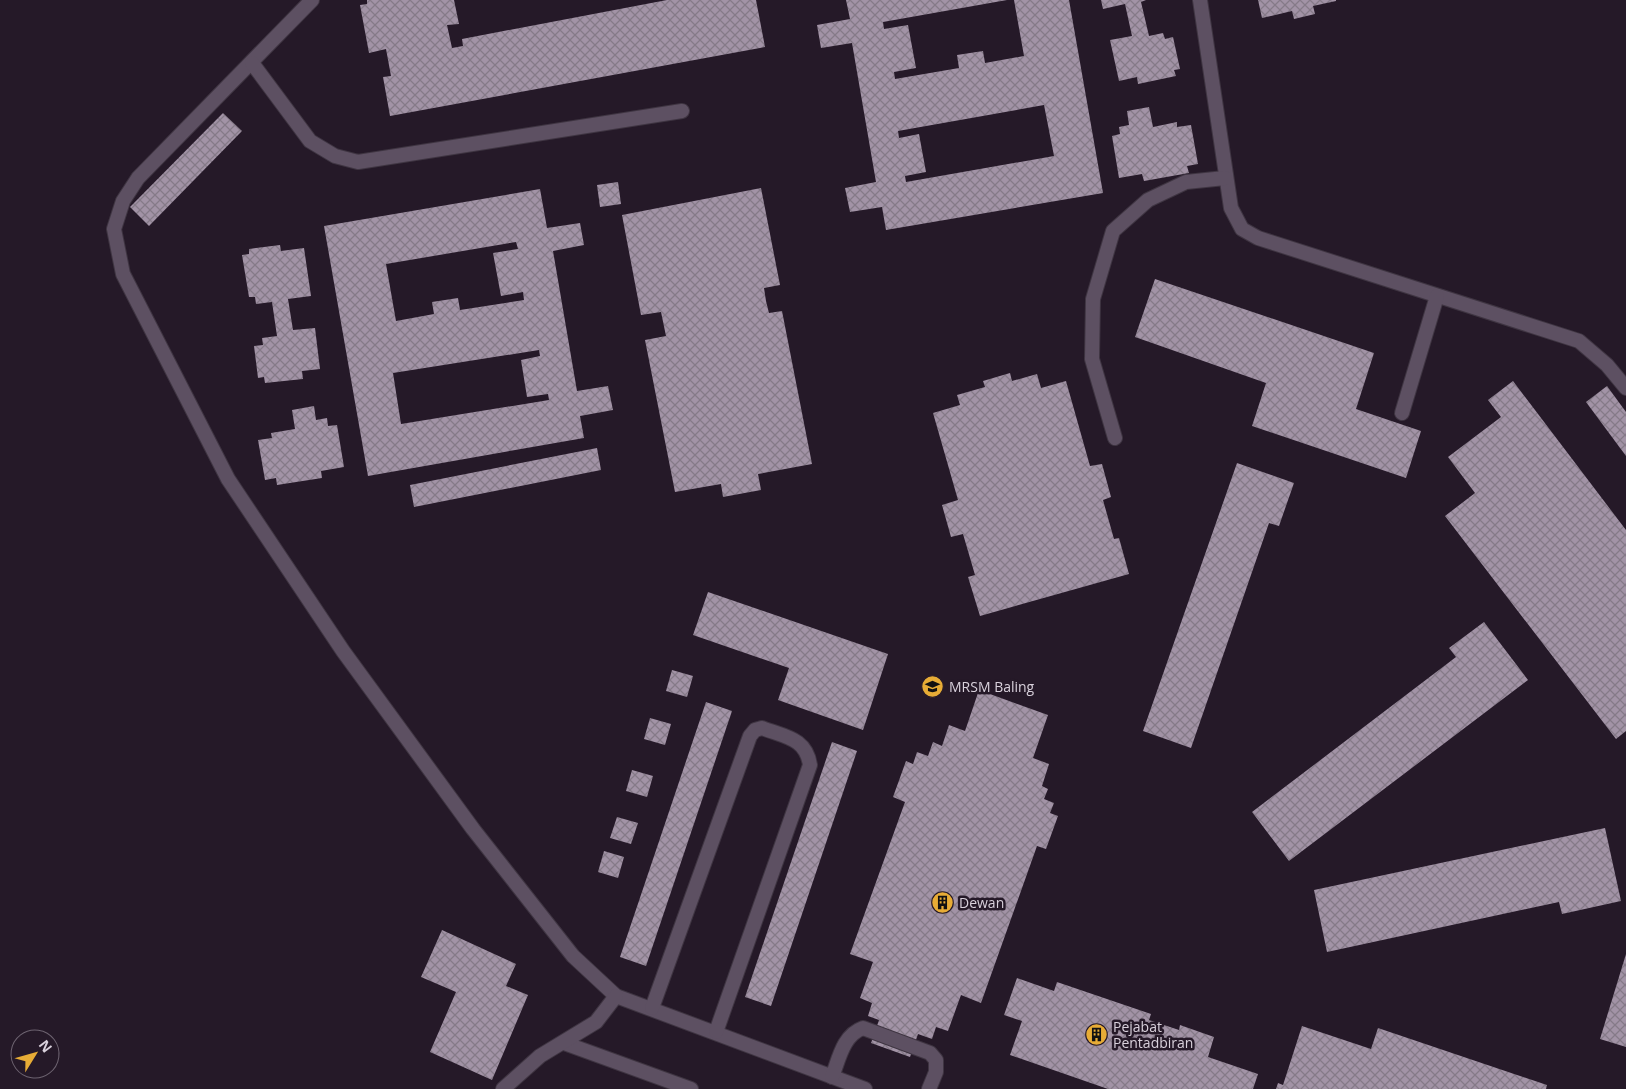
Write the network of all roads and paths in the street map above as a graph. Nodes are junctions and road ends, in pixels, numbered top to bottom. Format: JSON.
{"nodes":[{"id":1,"x":312,"y":0,"type":"edge"},
{"id":2,"x":1200,"y":0,"type":"edge"},
{"id":3,"x":252,"y":63,"type":"junction"},
{"id":4,"x":682,"y":111,"type":"dead end"},
{"id":5,"x":1225,"y":178,"type":"junction"},
{"id":6,"x":1438,"y":296,"type":"junction"},
{"id":7,"x":1626,"y":388,"type":"edge"},
{"id":8,"x":1402,"y":413,"type":"dead end"},
{"id":9,"x":1116,"y":438,"type":"dead end"},
{"id":10,"x":616,"y":996,"type":"junction"},
{"id":11,"x":652,"y":1008,"type":"junction"},
{"id":12,"x":716,"y":1032,"type":"junction"},
{"id":13,"x":564,"y":1043,"type":"junction"},
{"id":14,"x":832,"y":1077,"type":"junction"},
{"id":15,"x":503,"y":1089,"type":"edge"},
{"id":16,"x":691,"y":1089,"type":"edge"},
{"id":17,"x":865,"y":1089,"type":"edge"},
{"id":18,"x":930,"y":1089,"type":"edge"}],
"edges":[{"from":1,"to":3,"type":"lane"},
{"from":2,"to":5,"type":"lane"},
{"from":3,"to":4,"type":"lane"},
{"from":3,"to":10,"type":"lane"},
{"from":5,"to":6,"type":"lane"},
{"from":5,"to":9,"type":"lane"},
{"from":6,"to":7,"type":"lane"},
{"from":6,"to":8,"type":"lane"},
{"from":10,"to":11,"type":"lane"},
{"from":10,"to":13,"type":"lane"},
{"from":11,"to":12,"type":"lane"},
{"from":11,"to":12,"type":"lane"},
{"from":12,"to":14,"type":"lane"},
{"from":13,"to":15,"type":"lane"},
{"from":13,"to":16,"type":"lane"},
{"from":14,"to":17,"type":"lane"},
{"from":14,"to":18,"type":"lane"}]}
